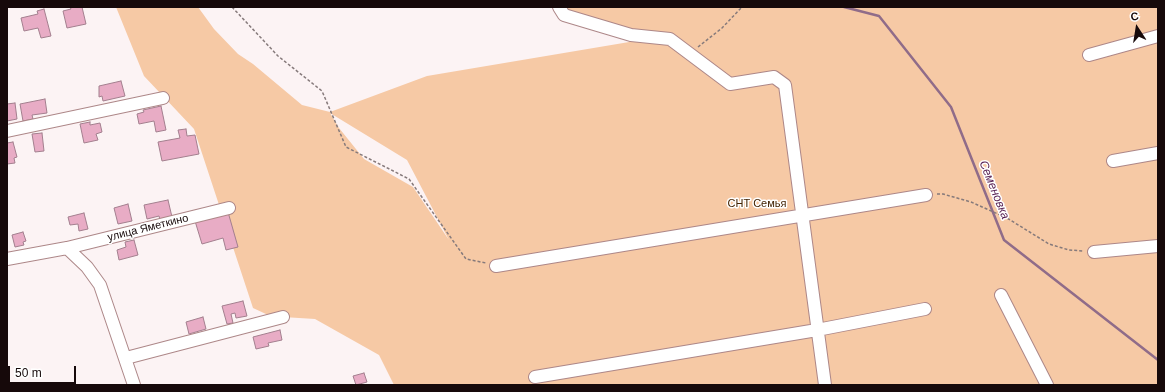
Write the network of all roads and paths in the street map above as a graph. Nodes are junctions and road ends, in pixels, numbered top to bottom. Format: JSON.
{"nodes":[{"id":1,"x":232,"y":7,"type":"edge"},
{"id":2,"x":559,"y":7,"type":"edge"},
{"id":3,"x":742,"y":7,"type":"edge"},
{"id":4,"x":1158,"y":36,"type":"edge"},
{"id":5,"x":690,"y":54,"type":"junction"},
{"id":6,"x":1089,"y":55,"type":"dead end"},
{"id":7,"x":163,"y":98,"type":"dead end"},
{"id":8,"x":7,"y":131,"type":"edge"},
{"id":9,"x":1158,"y":153,"type":"edge"},
{"id":10,"x":1113,"y":161,"type":"dead end"},
{"id":11,"x":926,"y":195,"type":"joint"},
{"id":12,"x":229,"y":208,"type":"dead end"},
{"id":13,"x":802,"y":216,"type":"junction"},
{"id":14,"x":1158,"y":246,"type":"edge"},
{"id":15,"x":67,"y":248,"type":"junction"},
{"id":16,"x":1094,"y":252,"type":"joint"},
{"id":17,"x":7,"y":259,"type":"edge"},
{"id":18,"x":496,"y":266,"type":"joint"},
{"id":19,"x":1001,"y":295,"type":"dead end"},
{"id":20,"x":925,"y":309,"type":"dead end"},
{"id":21,"x":283,"y":317,"type":"dead end"},
{"id":22,"x":817,"y":330,"type":"junction"},
{"id":23,"x":126,"y":358,"type":"junction"},
{"id":24,"x":535,"y":377,"type":"dead end"},
{"id":25,"x":134,"y":385,"type":"edge"},
{"id":26,"x":825,"y":385,"type":"edge"},
{"id":27,"x":1046,"y":385,"type":"edge"}],
"edges":[{"from":1,"to":18,"type":"path"},
{"from":2,"to":5,"type":"street"},
{"from":3,"to":5,"type":"path"},
{"from":4,"to":6,"type":"street"},
{"from":5,"to":13,"type":"street"},
{"from":7,"to":8,"type":"street"},
{"from":9,"to":10,"type":"street"},
{"from":11,"to":13,"type":"street"},
{"from":11,"to":16,"type":"path"},
{"from":12,"to":15,"type":"street","name":"улица Яметкино"},
{"from":13,"to":18,"type":"street"},
{"from":13,"to":22,"type":"street"},
{"from":14,"to":16,"type":"street"},
{"from":15,"to":17,"type":"street","name":"улица Яметкино"},
{"from":15,"to":23,"type":"street"},
{"from":19,"to":27,"type":"street"},
{"from":20,"to":22,"type":"street"},
{"from":21,"to":23,"type":"street"},
{"from":22,"to":24,"type":"street"},
{"from":22,"to":26,"type":"street"},
{"from":23,"to":25,"type":"street"}]}
